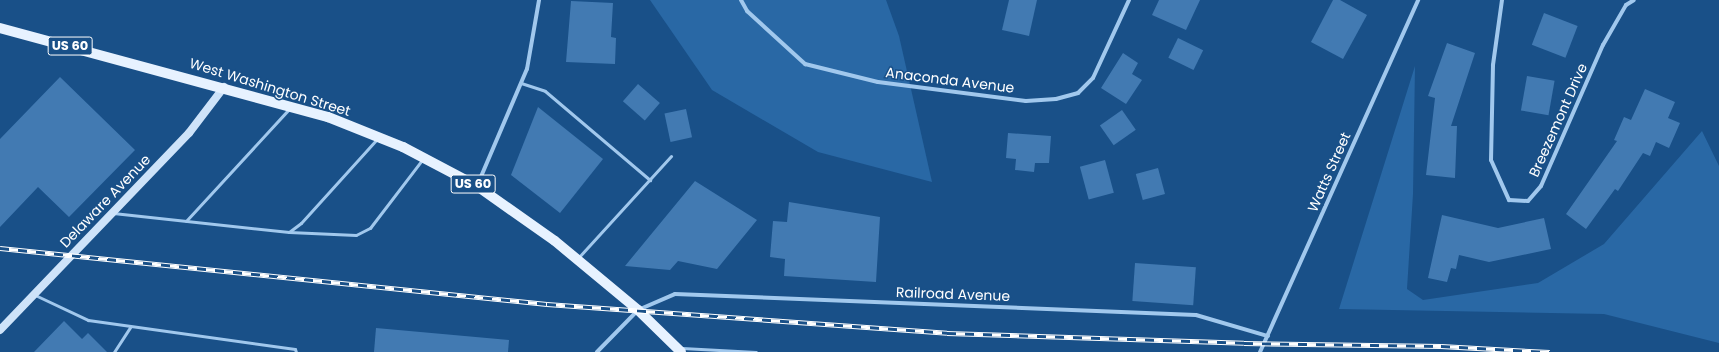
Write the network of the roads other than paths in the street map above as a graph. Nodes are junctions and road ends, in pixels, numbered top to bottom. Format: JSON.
{"nodes":[{"id":1,"x":539,"y":0,"type":"edge"},
{"id":2,"x":741,"y":0,"type":"edge"},
{"id":3,"x":1129,"y":0,"type":"edge"},
{"id":4,"x":1418,"y":0,"type":"edge"},
{"id":5,"x":1502,"y":0,"type":"edge"},
{"id":6,"x":1634,"y":0,"type":"edge"},
{"id":7,"x":0,"y":28,"type":"edge"},
{"id":8,"x":521,"y":83,"type":"junction"},
{"id":9,"x":224,"y":87,"type":"junction"},
{"id":10,"x":291,"y":106,"type":"junction"},
{"id":11,"x":379,"y":137,"type":"junction"},
{"id":12,"x":671,"y":156,"type":"dead end"},
{"id":13,"x":424,"y":158,"type":"junction"},
{"id":14,"x":650,"y":180,"type":"junction"},
{"id":15,"x":477,"y":186,"type":"junction"},
{"id":16,"x":112,"y":213,"type":"junction"},
{"id":17,"x":186,"y":221,"type":"junction"},
{"id":18,"x":289,"y":232,"type":"junction"},
{"id":19,"x":577,"y":259,"type":"junction"},
{"id":20,"x":33,"y":294,"type":"junction"},
{"id":21,"x":638,"y":310,"type":"junction"},
{"id":22,"x":130,"y":327,"type":"junction"},
{"id":23,"x":0,"y":330,"type":"edge"},
{"id":24,"x":1268,"y":336,"type":"junction"},
{"id":25,"x":678,"y":350,"type":"edge"},
{"id":26,"x":114,"y":352,"type":"edge"},
{"id":27,"x":296,"y":352,"type":"edge"},
{"id":28,"x":597,"y":352,"type":"edge"},
{"id":29,"x":756,"y":352,"type":"edge"},
{"id":30,"x":1260,"y":352,"type":"edge"}],
"edges":[{"from":1,"to":8,"type":"street"},
{"from":2,"to":3,"type":"street","name":"Anaconda Avenue"},
{"from":4,"to":24,"type":"street","name":"Watts Street"},
{"from":5,"to":6,"type":"street","name":"Breezemont Drive"},
{"from":7,"to":9,"type":"main road","name":"West Washington Street","number":"US 60"},
{"from":8,"to":14,"type":"lane"},
{"from":8,"to":15,"type":"street"},
{"from":9,"to":10,"type":"main road","name":"West Washington Street","number":"US 60"},
{"from":9,"to":16,"type":"main road","name":"Delaware Avenue"},
{"from":10,"to":11,"type":"main road","name":"West Washington Street","number":"US 60"},
{"from":10,"to":17,"type":"lane"},
{"from":11,"to":13,"type":"main road","name":"West Washington Street","number":"US 60"},
{"from":11,"to":18,"type":"lane"},
{"from":12,"to":14,"type":"lane"},
{"from":13,"to":15,"type":"main road","name":"West Washington Street","number":"US 60"},
{"from":13,"to":18,"type":"lane"},
{"from":14,"to":19,"type":"lane"},
{"from":15,"to":19,"type":"main road","name":"West Washington Street","number":"US 60"},
{"from":16,"to":17,"type":"lane"},
{"from":16,"to":20,"type":"main road","name":"Delaware Avenue"},
{"from":17,"to":18,"type":"lane"},
{"from":19,"to":21,"type":"main road","name":"West Washington Street","number":"US 60"},
{"from":20,"to":22,"type":"lane"},
{"from":20,"to":23,"type":"main road","name":"Delaware Avenue"},
{"from":21,"to":24,"type":"street","name":"Railroad Avenue"},
{"from":21,"to":25,"type":"main road","name":"West Washington Street","number":"US 60"},
{"from":21,"to":28,"type":"street"},
{"from":22,"to":26,"type":"lane"},
{"from":22,"to":27,"type":"lane"},
{"from":24,"to":30,"type":"street","name":"Watts Street"},
{"from":25,"to":29,"type":"lane"}]}
